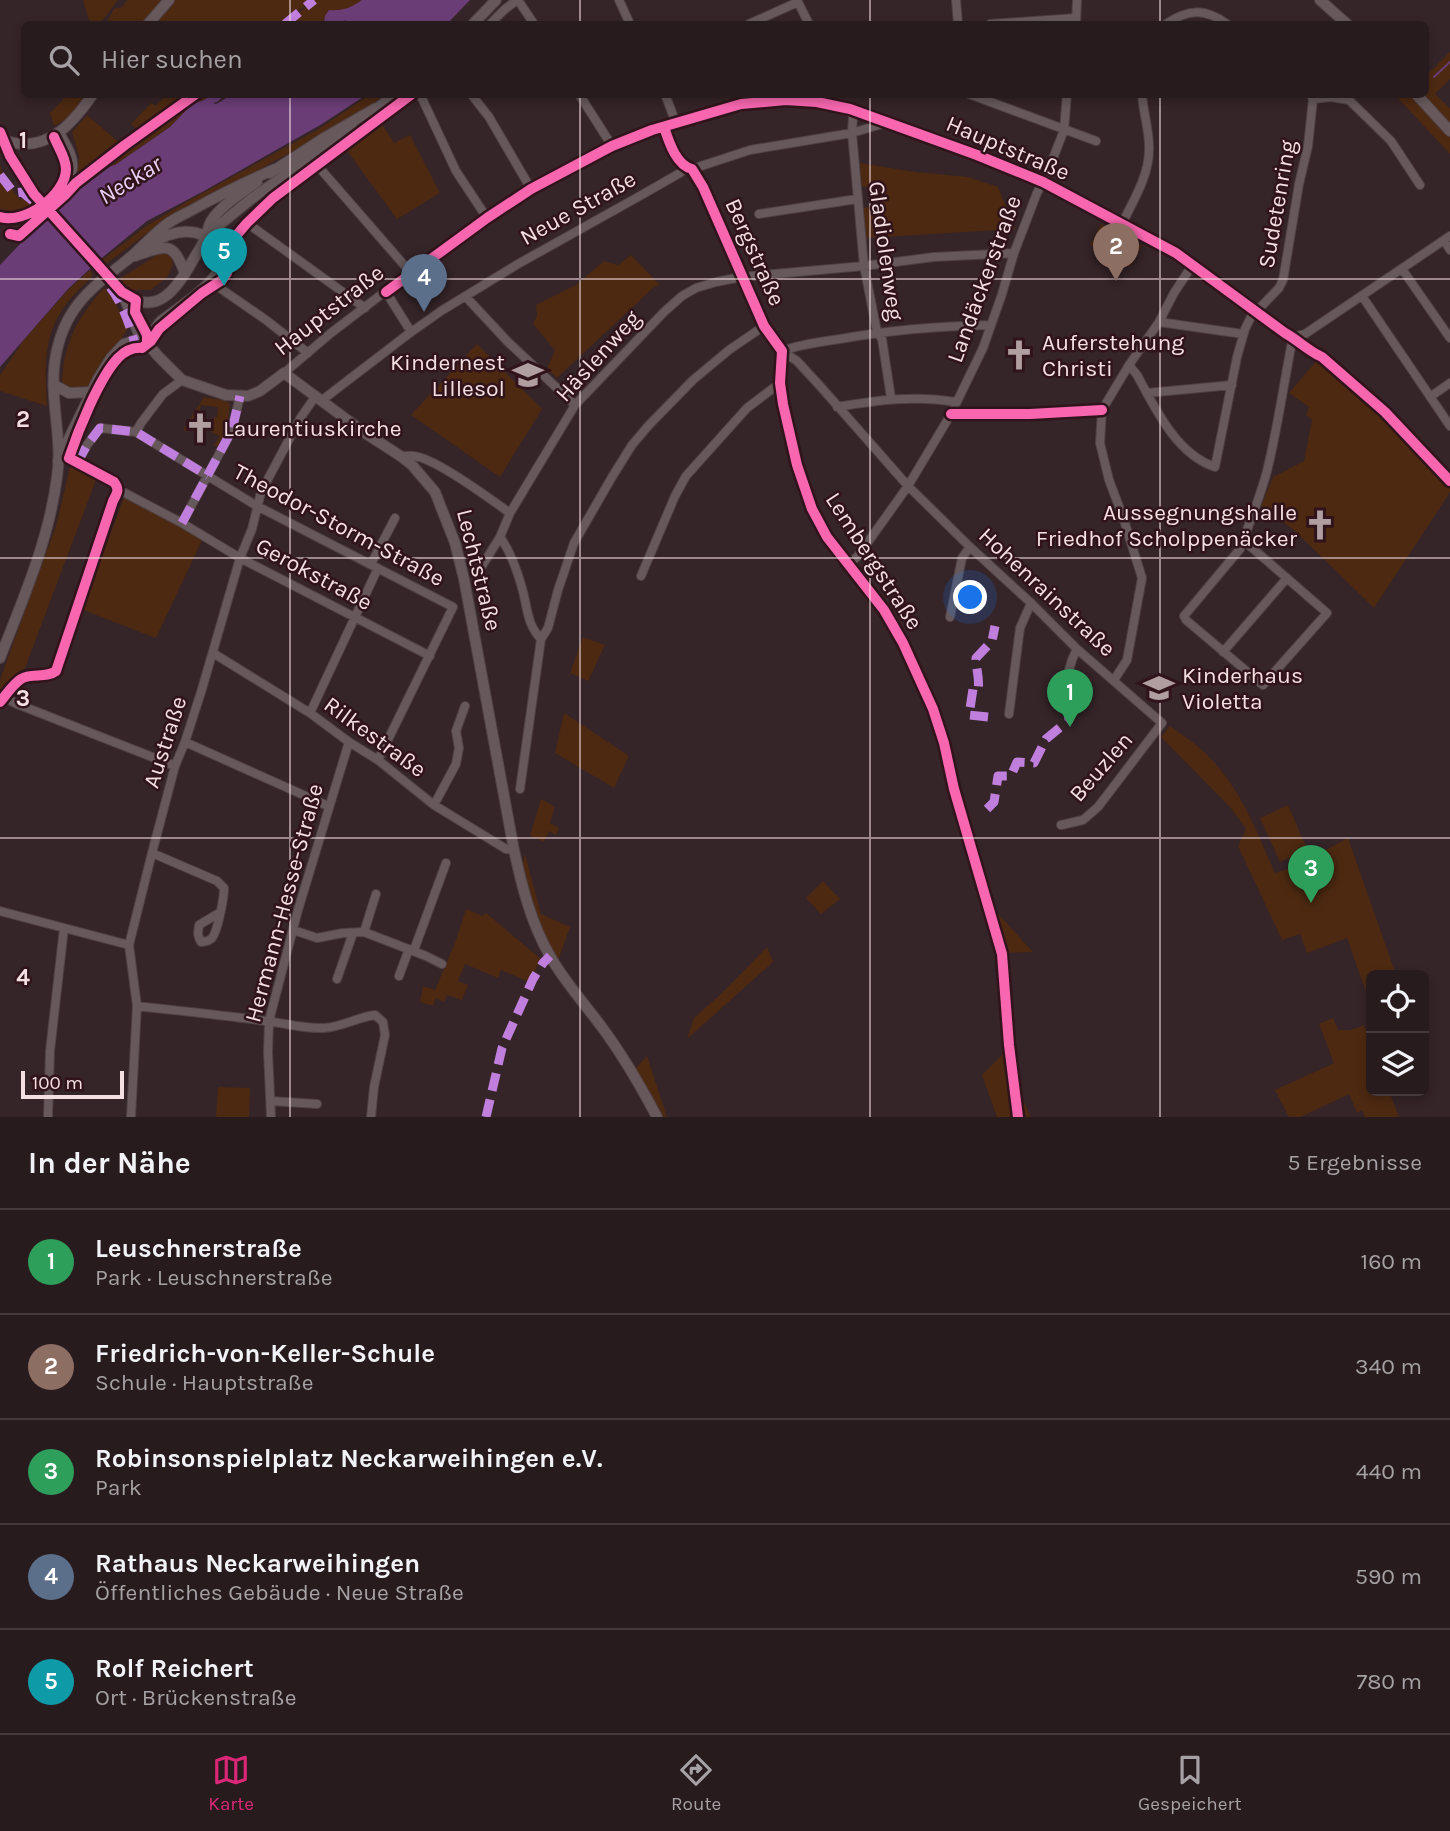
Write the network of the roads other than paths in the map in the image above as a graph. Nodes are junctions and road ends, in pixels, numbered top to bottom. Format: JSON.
{"nodes":[{"id":1,"x":169,"y":0,"type":"edge"},
{"id":2,"x":496,"y":0,"type":"edge"},
{"id":3,"x":518,"y":0,"type":"edge"},
{"id":4,"x":619,"y":0,"type":"edge"},
{"id":5,"x":956,"y":0,"type":"edge"},
{"id":6,"x":1077,"y":0,"type":"edge"},
{"id":7,"x":1320,"y":0,"type":"edge"},
{"id":8,"x":151,"y":21,"type":"edge"},
{"id":9,"x":476,"y":21,"type":"edge"},
{"id":10,"x":493,"y":21,"type":"edge"},
{"id":11,"x":532,"y":21,"type":"edge"},
{"id":12,"x":630,"y":21,"type":"edge"},
{"id":13,"x":755,"y":21,"type":"edge"},
{"id":14,"x":808,"y":21,"type":"edge"},
{"id":15,"x":958,"y":21,"type":"edge"},
{"id":16,"x":1076,"y":21,"type":"edge"},
{"id":17,"x":1171,"y":21,"type":"edge"},
{"id":18,"x":1222,"y":21,"type":"edge"},
{"id":19,"x":1344,"y":21,"type":"edge"},
{"id":20,"x":90,"y":98,"type":"edge"},
{"id":21,"x":390,"y":98,"type":"edge"},
{"id":22,"x":423,"y":98,"type":"edge"},
{"id":23,"x":474,"y":98,"type":"edge"},
{"id":24,"x":582,"y":98,"type":"edge"},
{"id":25,"x":667,"y":98,"type":"edge"},
{"id":26,"x":817,"y":98,"type":"edge"},
{"id":27,"x":980,"y":98,"type":"edge"},
{"id":28,"x":1067,"y":98,"type":"edge"},
{"id":29,"x":1143,"y":98,"type":"edge"},
{"id":30,"x":1312,"y":98,"type":"edge"},
{"id":31,"x":1337,"y":98,"type":"edge"},
{"id":32,"x":1420,"y":98,"type":"edge"},
{"id":33,"x":376,"y":108,"type":"junction"},
{"id":34,"x":849,"y":109,"type":"junction"},
{"id":35,"x":676,"y":123,"type":"junction"},
{"id":36,"x":885,"y":123,"type":"junction"},
{"id":37,"x":664,"y":127,"type":"junction"},
{"id":38,"x":1064,"y":130,"type":"junction"},
{"id":39,"x":1450,"y":131,"type":"edge"},
{"id":40,"x":852,"y":133,"type":"junction"},
{"id":41,"x":57,"y":135,"type":"junction"},
{"id":42,"x":2,"y":136,"type":"edge"},
{"id":43,"x":1096,"y":141,"type":"dead end"},
{"id":44,"x":27,"y":144,"type":"junction"},
{"id":45,"x":612,"y":146,"type":"junction"},
{"id":46,"x":9,"y":159,"type":"edge"},
{"id":47,"x":689,"y":168,"type":"junction"},
{"id":48,"x":275,"y":169,"type":"junction"},
{"id":49,"x":1043,"y":182,"type":"junction"},
{"id":50,"x":1420,"y":186,"type":"dead end"},
{"id":51,"x":531,"y":189,"type":"junction"},
{"id":52,"x":857,"y":199,"type":"junction"},
{"id":53,"x":759,"y":214,"type":"dead end"},
{"id":54,"x":0,"y":217,"type":"edge"},
{"id":55,"x":487,"y":218,"type":"junction"},
{"id":56,"x":247,"y":223,"type":"junction"},
{"id":57,"x":1122,"y":224,"type":"junction"},
{"id":58,"x":206,"y":236,"type":"junction"},
{"id":59,"x":1447,"y":238,"type":"edge"},
{"id":60,"x":1450,"y":250,"type":"edge"},
{"id":61,"x":1014,"y":253,"type":"junction"},
{"id":62,"x":129,"y":258,"type":"junction"},
{"id":63,"x":1193,"y":264,"type":"junction"},
{"id":64,"x":864,"y":266,"type":"junction"},
{"id":65,"x":1402,"y":269,"type":"junction"},
{"id":66,"x":411,"y":273,"type":"junction"},
{"id":67,"x":185,"y":274,"type":"junction"},
{"id":68,"x":741,"y":277,"type":"junction"},
{"id":69,"x":211,"y":284,"type":"junction"},
{"id":70,"x":122,"y":292,"type":"junction"},
{"id":71,"x":386,"y":292,"type":"junction"},
{"id":72,"x":1362,"y":296,"type":"junction"},
{"id":73,"x":466,"y":297,"type":"junction"},
{"id":74,"x":365,"y":308,"type":"junction"},
{"id":75,"x":1256,"y":311,"type":"junction"},
{"id":76,"x":1159,"y":322,"type":"junction"},
{"id":77,"x":991,"y":325,"type":"junction"},
{"id":78,"x":764,"y":326,"type":"junction"},
{"id":79,"x":408,"y":327,"type":"dead end"},
{"id":80,"x":877,"y":332,"type":"junction"},
{"id":81,"x":1244,"y":334,"type":"junction"},
{"id":82,"x":1293,"y":337,"type":"junction"},
{"id":83,"x":1450,"y":338,"type":"edge"},
{"id":84,"x":145,"y":341,"type":"junction"},
{"id":85,"x":782,"y":351,"type":"junction"},
{"id":86,"x":308,"y":352,"type":"junction"},
{"id":87,"x":1129,"y":365,"type":"junction"},
{"id":88,"x":284,"y":373,"type":"junction"},
{"id":89,"x":182,"y":380,"type":"junction"},
{"id":90,"x":780,"y":383,"type":"junction"},
{"id":91,"x":1450,"y":383,"type":"edge"},
{"id":92,"x":54,"y":385,"type":"junction"},
{"id":93,"x":1231,"y":385,"type":"junction"},
{"id":94,"x":92,"y":392,"type":"junction"},
{"id":95,"x":1147,"y":393,"type":"junction"},
{"id":96,"x":240,"y":396,"type":"junction"},
{"id":97,"x":1430,"y":397,"type":"junction"},
{"id":98,"x":891,"y":398,"type":"junction"},
{"id":99,"x":318,"y":399,"type":"junction"},
{"id":100,"x":956,"y":402,"type":"junction"},
{"id":101,"x":575,"y":405,"type":"junction"},
{"id":102,"x":837,"y":407,"type":"junction"},
{"id":103,"x":1450,"y":426,"type":"edge"},
{"id":104,"x":136,"y":432,"type":"junction"},
{"id":105,"x":402,"y":457,"type":"junction"},
{"id":106,"x":58,"y":461,"type":"junction"},
{"id":107,"x":78,"y":463,"type":"dead end"},
{"id":108,"x":208,"y":476,"type":"junction"},
{"id":109,"x":908,"y":486,"type":"junction"},
{"id":110,"x":257,"y":506,"type":"junction"},
{"id":111,"x":510,"y":513,"type":"junction"},
{"id":112,"x":396,"y":517,"type":"dead end"},
{"id":113,"x":182,"y":523,"type":"junction"},
{"id":114,"x":500,"y":537,"type":"junction"},
{"id":115,"x":1243,"y":540,"type":"junction"},
{"id":116,"x":970,"y":547,"type":"junction"},
{"id":117,"x":240,"y":558,"type":"junction"},
{"id":118,"x":849,"y":564,"type":"junction"},
{"id":119,"x":374,"y":566,"type":"junction"},
{"id":120,"x":477,"y":574,"type":"dead end"},
{"id":121,"x":641,"y":576,"type":"dead end"},
{"id":122,"x":1287,"y":578,"type":"junction"},
{"id":123,"x":1031,"y":603,"type":"junction"},
{"id":124,"x":353,"y":617,"type":"junction"},
{"id":125,"x":950,"y":617,"type":"dead end"},
{"id":126,"x":541,"y":639,"type":"junction"},
{"id":127,"x":1077,"y":649,"type":"junction"},
{"id":128,"x":1223,"y":652,"type":"junction"},
{"id":129,"x":213,"y":653,"type":"junction"},
{"id":130,"x":430,"y":656,"type":"junction"},
{"id":131,"x":0,"y":659,"type":"edge"},
{"id":132,"x":1114,"y":680,"type":"junction"},
{"id":133,"x":1,"y":698,"type":"edge"},
{"id":134,"x":465,"y":706,"type":"dead end"},
{"id":135,"x":1068,"y":709,"type":"dead end"},
{"id":136,"x":310,"y":713,"type":"junction"},
{"id":137,"x":1009,"y":714,"type":"dead end"},
{"id":138,"x":1162,"y":723,"type":"joint"},
{"id":139,"x":185,"y":742,"type":"junction"},
{"id":140,"x":349,"y":742,"type":"junction"},
{"id":141,"x":378,"y":760,"type":"junction"},
{"id":142,"x":175,"y":766,"type":"junction"},
{"id":143,"x":520,"y":789,"type":"dead end"},
{"id":144,"x":954,"y":789,"type":"dead end"},
{"id":145,"x":434,"y":805,"type":"junction"},
{"id":146,"x":328,"y":806,"type":"junction"},
{"id":147,"x":1061,"y":825,"type":"dead end"},
{"id":148,"x":514,"y":850,"type":"junction"},
{"id":149,"x":152,"y":853,"type":"junction"},
{"id":150,"x":446,"y":863,"type":"dead end"},
{"id":151,"x":376,"y":894,"type":"dead end"},
{"id":152,"x":0,"y":911,"type":"edge"},
{"id":153,"x":219,"y":913,"type":"dead end"},
{"id":154,"x":64,"y":928,"type":"junction"},
{"id":155,"x":293,"y":930,"type":"junction"},
{"id":156,"x":364,"y":932,"type":"junction"},
{"id":157,"x":353,"y":933,"type":"junction"},
{"id":158,"x":129,"y":945,"type":"junction"},
{"id":159,"x":411,"y":949,"type":"junction"},
{"id":160,"x":442,"y":964,"type":"dead end"},
{"id":161,"x":399,"y":976,"type":"dead end"},
{"id":162,"x":337,"y":979,"type":"dead end"},
{"id":163,"x":137,"y":1006,"type":"junction"},
{"id":164,"x":269,"y":1021,"type":"junction"},
{"id":165,"x":271,"y":1101,"type":"junction"},
{"id":166,"x":317,"y":1104,"type":"dead end"},
{"id":167,"x":48,"y":1117,"type":"edge"},
{"id":168,"x":131,"y":1117,"type":"edge"},
{"id":169,"x":271,"y":1117,"type":"edge"},
{"id":170,"x":371,"y":1117,"type":"edge"},
{"id":171,"x":657,"y":1117,"type":"edge"}],
"edges":[{"from":1,"to":8,"type":"main road"},
{"from":2,"to":9,"type":"main road"},
{"from":3,"to":10,"type":"street"},
{"from":3,"to":11,"type":"street"},
{"from":4,"to":12,"type":"street"},
{"from":5,"to":15,"type":"street"},
{"from":6,"to":16,"type":"street"},
{"from":7,"to":19,"type":"main road"},
{"from":13,"to":14,"type":"street"},
{"from":17,"to":18,"type":"street"},
{"from":20,"to":41,"type":"main road"},
{"from":21,"to":33,"type":"main road"},
{"from":22,"to":55,"type":"street"},
{"from":23,"to":51,"type":"street"},
{"from":24,"to":45,"type":"street"},
{"from":25,"to":35,"type":"street"},
{"from":26,"to":34,"type":"street","name":"Hauptstraße"},
{"from":26,"to":35,"type":"street","name":"Hauptstraße"},
{"from":27,"to":38,"type":"street"},
{"from":28,"to":38,"type":"street","name":"Landäckerstraße"},
{"from":29,"to":57,"type":"street"},
{"from":30,"to":75,"type":"street","name":"Sudetenring"},
{"from":31,"to":50,"type":"street"},
{"from":32,"to":39,"type":"main road"},
{"from":33,"to":48,"type":"main road"},
{"from":33,"to":58,"type":"main road"},
{"from":34,"to":36,"type":"street","name":"Hauptstraße"},
{"from":34,"to":40,"type":"street","name":"Gladiolenweg"},
{"from":35,"to":37,"type":"street","name":"Hauptstraße"},
{"from":36,"to":40,"type":"street","name":"Neue Straße"},
{"from":36,"to":49,"type":"street","name":"Hauptstraße"},
{"from":37,"to":45,"type":"street","name":"Hauptstraße"},
{"from":37,"to":47,"type":"street","name":"Bergstraße"},
{"from":38,"to":43,"type":"street"},
{"from":38,"to":49,"type":"street","name":"Landäckerstraße"},
{"from":40,"to":47,"type":"street","name":"Neue Straße"},
{"from":40,"to":52,"type":"street","name":"Gladiolenweg"},
{"from":41,"to":44,"type":"main road"},
{"from":41,"to":54,"type":"street"},
{"from":42,"to":44,"type":"main road"},
{"from":42,"to":46,"type":"main road"},
{"from":44,"to":46,"type":"main road"},
{"from":45,"to":51,"type":"street","name":"Hauptstraße"},
{"from":46,"to":70,"type":"main road","bridge":true},
{"from":47,"to":68,"type":"street","name":"Bergstraße"},
{"from":47,"to":73,"type":"street","name":"Neue Straße"},
{"from":48,"to":58,"type":"main road"},
{"from":48,"to":62,"type":"main road"},
{"from":49,"to":57,"type":"street","name":"Hauptstraße"},
{"from":49,"to":61,"type":"street","name":"Landäckerstraße"},
{"from":51,"to":55,"type":"street","name":"Hauptstraße"},
{"from":52,"to":53,"type":"street"},
{"from":52,"to":64,"type":"street","name":"Gladiolenweg"},
{"from":55,"to":66,"type":"street","name":"Hauptstraße"},
{"from":56,"to":66,"type":"street"},
{"from":56,"to":69,"type":"street"},
{"from":56,"to":74,"type":"street"},
{"from":57,"to":63,"type":"street","name":"Hauptstraße"},
{"from":58,"to":62,"type":"main road"},
{"from":58,"to":67,"type":"main road"},
{"from":58,"to":69,"type":"main road"},
{"from":59,"to":60,"type":"street"},
{"from":59,"to":65,"type":"street"},
{"from":61,"to":64,"type":"street","name":"Häslenweg"},
{"from":61,"to":77,"type":"street","name":"Landäckerstraße"},
{"from":62,"to":67,"type":"main road"},
{"from":62,"to":92,"type":"main road"},
{"from":63,"to":75,"type":"street","name":"Hauptstraße"},
{"from":63,"to":76,"type":"street"},
{"from":64,"to":68,"type":"street","name":"Häslenweg"},
{"from":64,"to":80,"type":"street","name":"Gladiolenweg"},
{"from":65,"to":72,"type":"street"},
{"from":65,"to":83,"type":"street"},
{"from":66,"to":71,"type":"street","name":"Hauptstraße"},
{"from":67,"to":70,"type":"main road"},
{"from":68,"to":78,"type":"street","name":"Bergstraße"},
{"from":68,"to":101,"type":"street","name":"Häslenweg"},
{"from":69,"to":84,"type":"main road"},
{"from":69,"to":86,"type":"street"},
{"from":70,"to":84,"type":"main road"},
{"from":71,"to":74,"type":"street","name":"Hauptstraße"},
{"from":71,"to":79,"type":"street"},
{"from":72,"to":82,"type":"street"},
{"from":72,"to":97,"type":"street"},
{"from":73,"to":99,"type":"street","name":"Neue Straße"},
{"from":73,"to":101,"type":"street"},
{"from":74,"to":86,"type":"street","name":"Hauptstraße"},
{"from":75,"to":81,"type":"street","name":"Sudetenring"},
{"from":75,"to":82,"type":"street","name":"Hauptstraße"},
{"from":76,"to":81,"type":"street"},
{"from":76,"to":87,"type":"street"},
{"from":77,"to":80,"type":"street"},
{"from":77,"to":100,"type":"street","name":"Landäckerstraße"},
{"from":78,"to":85,"type":"street","name":"Bergstraße"},
{"from":78,"to":126,"type":"street"},
{"from":80,"to":85,"type":"street"},
{"from":80,"to":98,"type":"street","name":"Gladiolenweg"},
{"from":81,"to":93,"type":"street","name":"Sudetenring"},
{"from":82,"to":115,"type":"street"},
{"from":84,"to":89,"type":"main road"},
{"from":84,"to":94,"type":"main road"},
{"from":85,"to":90,"type":"street","name":"Lembergstraße"},
{"from":85,"to":102,"type":"street","name":"Bergstraße"},
{"from":86,"to":88,"type":"street","name":"Hauptstraße"},
{"from":87,"to":95,"type":"street"},
{"from":87,"to":132,"type":"street"},
{"from":88,"to":96,"type":"main road","name":"Hauptstraße"},
{"from":88,"to":99,"type":"main road","name":"Lechtstraße"},
{"from":89,"to":96,"type":"main road"},
{"from":89,"to":104,"type":"street"},
{"from":90,"to":118,"type":"street","name":"Lembergstraße"},
{"from":90,"to":121,"type":"street"},
{"from":91,"to":97,"type":"street"},
{"from":92,"to":94,"type":"main road"},
{"from":92,"to":106,"type":"main road"},
{"from":93,"to":95,"type":"street"},
{"from":93,"to":95,"type":"street","name":"Sudetenring"},
{"from":94,"to":106,"type":"main road"},
{"from":96,"to":108,"type":"street"},
{"from":97,"to":103,"type":"street"},
{"from":98,"to":100,"type":"street"},
{"from":98,"to":102,"type":"street"},
{"from":99,"to":105,"type":"main road","name":"Lechtstraße"},
{"from":99,"to":110,"type":"street","name":"Austraße"},
{"from":100,"to":109,"type":"street","name":"Landäckerstraße"},
{"from":101,"to":111,"type":"street","name":"Häslenweg"},
{"from":102,"to":109,"type":"street","name":"Bergstraße"},
{"from":104,"to":107,"type":"street"},
{"from":104,"to":108,"type":"street","name":"Theodor-Storm-Straße"},
{"from":105,"to":111,"type":"street"},
{"from":105,"to":148,"type":"main road","name":"Lechtstraße"},
{"from":106,"to":131,"type":"main road"},
{"from":108,"to":110,"type":"street","name":"Theodor-Storm-Straße"},
{"from":108,"to":113,"type":"street"},
{"from":109,"to":116,"type":"street","name":"Hohenrainstraße"},
{"from":109,"to":118,"type":"street","name":"Landäckerstraße"},
{"from":110,"to":117,"type":"street","name":"Austraße"},
{"from":110,"to":119,"type":"street","name":"Theodor-Storm-Straße"},
{"from":111,"to":114,"type":"street","name":"Häslenweg"},
{"from":112,"to":119,"type":"street"},
{"from":113,"to":117,"type":"street","name":"Gerokstraße"},
{"from":113,"to":133,"type":"street","name":"Gerokstraße"},
{"from":114,"to":120,"type":"street","name":"Häslenweg"},
{"from":114,"to":126,"type":"street"},
{"from":115,"to":122,"type":"street"},
{"from":115,"to":128,"type":"street"},
{"from":116,"to":123,"type":"street","name":"Hohenrainstraße"},
{"from":116,"to":125,"type":"street"},
{"from":117,"to":124,"type":"street","name":"Gerokstraße"},
{"from":117,"to":129,"type":"street","name":"Austraße"},
{"from":118,"to":144,"type":"street","name":"Lembergstraße"},
{"from":119,"to":124,"type":"street"},
{"from":119,"to":130,"type":"street","name":"Theodor-Storm-Straße"},
{"from":122,"to":128,"type":"street"},
{"from":122,"to":128,"type":"street"},
{"from":123,"to":127,"type":"street","name":"Hohenrainstraße"},
{"from":123,"to":137,"type":"street"},
{"from":124,"to":130,"type":"street","name":"Gerokstraße"},
{"from":124,"to":136,"type":"street"},
{"from":126,"to":143,"type":"street"},
{"from":127,"to":132,"type":"street","name":"Hohenrainstraße"},
{"from":127,"to":135,"type":"street"},
{"from":129,"to":136,"type":"street","name":"Rilkestraße"},
{"from":129,"to":139,"type":"street","name":"Austraße"},
{"from":130,"to":141,"type":"street"},
{"from":132,"to":138,"type":"street","name":"Hohenrainstraße"},
{"from":133,"to":142,"type":"street"},
{"from":134,"to":145,"type":"street"},
{"from":136,"to":140,"type":"street","name":"Rilkestraße"},
{"from":138,"to":147,"type":"street","name":"Beuzlen"},
{"from":139,"to":142,"type":"street","name":"Austraße"},
{"from":139,"to":146,"type":"street"},
{"from":140,"to":141,"type":"street","name":"Rilkestraße"},
{"from":140,"to":146,"type":"street","name":"Hermann-Hesse-Straße"},
{"from":141,"to":145,"type":"street","name":"Rilkestraße"},
{"from":142,"to":149,"type":"street","name":"Austraße"},
{"from":145,"to":148,"type":"street","name":"Rilkestraße"},
{"from":146,"to":155,"type":"street","name":"Hermann-Hesse-Straße"},
{"from":148,"to":171,"type":"main road","name":"Lechtstraße"},
{"from":149,"to":153,"type":"street"},
{"from":149,"to":158,"type":"street","name":"Austraße"},
{"from":150,"to":159,"type":"street"},
{"from":151,"to":156,"type":"street"},
{"from":152,"to":154,"type":"street"},
{"from":154,"to":158,"type":"street"},
{"from":154,"to":167,"type":"street"},
{"from":155,"to":157,"type":"street"},
{"from":155,"to":164,"type":"street","name":"Hermann-Hesse-Straße"},
{"from":156,"to":157,"type":"street"},
{"from":156,"to":159,"type":"street"},
{"from":157,"to":162,"type":"street"},
{"from":158,"to":163,"type":"street","name":"Austraße"},
{"from":159,"to":160,"type":"street"},
{"from":159,"to":161,"type":"street"},
{"from":163,"to":164,"type":"street"},
{"from":163,"to":168,"type":"street","name":"Austraße"},
{"from":164,"to":165,"type":"street","name":"Hermann-Hesse-Straße"},
{"from":164,"to":170,"type":"street"},
{"from":165,"to":166,"type":"street"},
{"from":165,"to":169,"type":"street","name":"Hermann-Hesse-Straße"}]}
